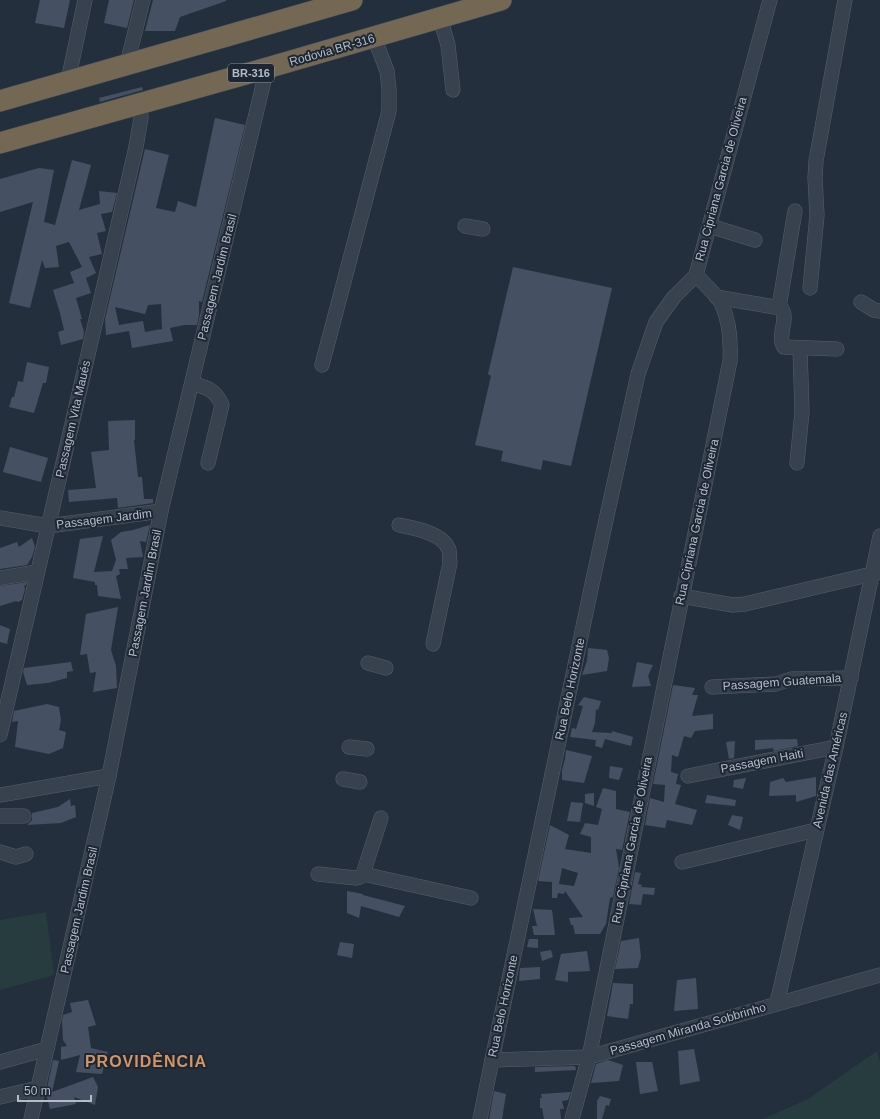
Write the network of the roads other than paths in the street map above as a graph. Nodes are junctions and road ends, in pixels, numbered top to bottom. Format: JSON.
{"nodes":[{"id":1,"x":85,"y":0,"type":"edge"},
{"id":2,"x":142,"y":0,"type":"edge"},
{"id":3,"x":352,"y":0,"type":"edge"},
{"id":4,"x":501,"y":0,"type":"edge"},
{"id":5,"x":770,"y":0,"type":"edge"},
{"id":6,"x":845,"y":0,"type":"edge"},
{"id":7,"x":440,"y":18,"type":"junction"},
{"id":8,"x":374,"y":37,"type":"junction"},
{"id":9,"x":133,"y":39,"type":"junction"},
{"id":10,"x":150,"y":58,"type":"junction"},
{"id":11,"x":127,"y":64,"type":"junction"},
{"id":12,"x":268,"y":68,"type":"junction"},
{"id":13,"x":68,"y":81,"type":"junction"},
{"id":14,"x":453,"y":90,"type":"dead end"},
{"id":15,"x":3,"y":98,"type":"edge"},
{"id":16,"x":140,"y":104,"type":"junction"},
{"id":17,"x":0,"y":143,"type":"edge"},
{"id":18,"x":795,"y":210,"type":"dead end"},
{"id":19,"x":465,"y":226,"type":"dead end"},
{"id":20,"x":710,"y":226,"type":"junction"},
{"id":21,"x":483,"y":229,"type":"dead end"},
{"id":22,"x":755,"y":240,"type":"dead end"},
{"id":23,"x":696,"y":275,"type":"junction"},
{"id":24,"x":810,"y":288,"type":"dead end"},
{"id":25,"x":716,"y":297,"type":"junction"},
{"id":26,"x":861,"y":302,"type":"dead end"},
{"id":27,"x":779,"y":307,"type":"junction"},
{"id":28,"x":880,"y":311,"type":"edge"},
{"id":29,"x":800,"y":348,"type":"junction"},
{"id":30,"x":837,"y":349,"type":"dead end"},
{"id":31,"x":322,"y":365,"type":"dead end"},
{"id":32,"x":192,"y":383,"type":"junction"},
{"id":33,"x":208,"y":462,"type":"dead end"},
{"id":34,"x":797,"y":463,"type":"dead end"},
{"id":35,"x":161,"y":512,"type":"junction"},
{"id":36,"x":0,"y":518,"type":"edge"},
{"id":37,"x":399,"y":525,"type":"dead end"},
{"id":38,"x":48,"y":526,"type":"junction"},
{"id":39,"x":880,"y":536,"type":"edge"},
{"id":40,"x":37,"y":572,"type":"junction"},
{"id":41,"x":876,"y":573,"type":"edge"},
{"id":42,"x":0,"y":578,"type":"edge"},
{"id":43,"x":681,"y":596,"type":"junction"},
{"id":44,"x":433,"y":644,"type":"dead end"},
{"id":45,"x":368,"y":664,"type":"dead end"},
{"id":46,"x":386,"y":668,"type":"dead end"},
{"id":47,"x":851,"y":678,"type":"junction"},
{"id":48,"x":712,"y":687,"type":"dead end"},
{"id":49,"x":0,"y":734,"type":"edge"},
{"id":50,"x":349,"y":747,"type":"dead end"},
{"id":51,"x":836,"y":747,"type":"junction"},
{"id":52,"x":367,"y":749,"type":"dead end"},
{"id":53,"x":109,"y":776,"type":"junction"},
{"id":54,"x":688,"y":776,"type":"dead end"},
{"id":55,"x":343,"y":779,"type":"dead end"},
{"id":56,"x":360,"y":782,"type":"dead end"},
{"id":57,"x":0,"y":795,"type":"edge"},
{"id":58,"x":0,"y":816,"type":"edge"},
{"id":59,"x":24,"y":816,"type":"dead end"},
{"id":60,"x":381,"y":818,"type":"dead end"},
{"id":61,"x":816,"y":830,"type":"junction"},
{"id":62,"x":0,"y":852,"type":"edge"},
{"id":63,"x":26,"y":854,"type":"dead end"},
{"id":64,"x":682,"y":862,"type":"dead end"},
{"id":65,"x":318,"y":874,"type":"dead end"},
{"id":66,"x":363,"y":874,"type":"junction"},
{"id":67,"x":471,"y":898,"type":"dead end"},
{"id":68,"x":880,"y":974,"type":"edge"},
{"id":69,"x":777,"y":1003,"type":"junction"},
{"id":70,"x":48,"y":1049,"type":"junction"},
{"id":71,"x":589,"y":1057,"type":"junction"},
{"id":72,"x":492,"y":1060,"type":"junction"},
{"id":73,"x":0,"y":1062,"type":"edge"},
{"id":74,"x":38,"y":1088,"type":"junction"},
{"id":75,"x":0,"y":1097,"type":"edge"},
{"id":76,"x":31,"y":1119,"type":"edge"},
{"id":77,"x":480,"y":1119,"type":"edge"},
{"id":78,"x":572,"y":1119,"type":"edge"}],
"edges":[{"from":1,"to":13,"type":"street"},
{"from":2,"to":9,"type":"street"},
{"from":3,"to":10,"type":"highway"},
{"from":4,"to":7,"type":"highway","name":"Rodovia BR-316","number":"BR-316"},
{"from":5,"to":20,"type":"street","name":"Rua Cipriana Garcia de Oliveira"},
{"from":6,"to":24,"type":"street"},
{"from":7,"to":8,"type":"highway","name":"Rodovia BR-316","number":"BR-316"},
{"from":7,"to":14,"type":"street"},
{"from":8,"to":12,"type":"highway","name":"Rodovia BR-316","number":"BR-316"},
{"from":8,"to":31,"type":"street"},
{"from":9,"to":10,"type":"street"},
{"from":9,"to":11,"type":"street"},
{"from":10,"to":11,"type":"highway"},
{"from":11,"to":13,"type":"highway"},
{"from":12,"to":16,"type":"highway","name":"Rodovia BR-316","number":"BR-316"},
{"from":12,"to":32,"type":"street","name":"Passagem Jardim Brasil"},
{"from":13,"to":15,"type":"highway"},
{"from":16,"to":17,"type":"highway","name":"Rodovia BR-316","number":"BR-316"},
{"from":16,"to":38,"type":"street","name":"Passagem Vita Maués"},
{"from":18,"to":27,"type":"street"},
{"from":19,"to":21,"type":"street"},
{"from":20,"to":22,"type":"street"},
{"from":20,"to":23,"type":"street","name":"Rua Cipriana Garcia de Oliveira"},
{"from":23,"to":25,"type":"street","name":"Rua Cipriana Garcia de Oliveira"},
{"from":23,"to":72,"type":"street","name":"Rua Belo Horizonte"},
{"from":25,"to":27,"type":"street"},
{"from":25,"to":43,"type":"street","name":"Rua Cipriana Garcia de Oliveira"},
{"from":26,"to":28,"type":"street"},
{"from":27,"to":29,"type":"street"},
{"from":29,"to":30,"type":"street"},
{"from":29,"to":34,"type":"street"},
{"from":32,"to":33,"type":"street"},
{"from":32,"to":35,"type":"street","name":"Passagem Jardim Brasil"},
{"from":35,"to":38,"type":"street","name":"Passagem Jardim"},
{"from":35,"to":53,"type":"street","name":"Passagem Jardim Brasil"},
{"from":36,"to":38,"type":"street","name":"Passagem Jardim"},
{"from":37,"to":44,"type":"street"},
{"from":38,"to":40,"type":"street","name":"Passagem Vita Maués"},
{"from":39,"to":41,"type":"street","name":"Avenida das Américas"},
{"from":40,"to":42,"type":"street"},
{"from":40,"to":49,"type":"street","name":"Passagem Vita Maués"},
{"from":41,"to":43,"type":"street"},
{"from":41,"to":47,"type":"street","name":"Avenida das Américas"},
{"from":43,"to":71,"type":"street","name":"Rua Cipriana Garcia de Oliveira"},
{"from":45,"to":46,"type":"street"},
{"from":47,"to":48,"type":"street","name":"Passagem Guatemala"},
{"from":47,"to":51,"type":"street","name":"Avenida das Américas"},
{"from":50,"to":52,"type":"street"},
{"from":51,"to":54,"type":"street","name":"Passagem Haiti"},
{"from":51,"to":61,"type":"street","name":"Avenida das Américas"},
{"from":53,"to":57,"type":"street"},
{"from":53,"to":70,"type":"street","name":"Passagem Jardim Brasil"},
{"from":55,"to":56,"type":"street"},
{"from":58,"to":59,"type":"street"},
{"from":60,"to":66,"type":"street"},
{"from":61,"to":64,"type":"street"},
{"from":61,"to":69,"type":"street","name":"Avenida das Américas"},
{"from":62,"to":63,"type":"street"},
{"from":65,"to":66,"type":"street"},
{"from":66,"to":67,"type":"street"},
{"from":68,"to":69,"type":"street","name":"Passagem Miranda Sobbrinho"},
{"from":69,"to":71,"type":"street","name":"Passagem Miranda Sobbrinho"},
{"from":70,"to":73,"type":"street"},
{"from":70,"to":74,"type":"street","name":"Passagem Jardim Brasil"},
{"from":71,"to":72,"type":"street","name":"Passagem Miranda Sobbrinho"},
{"from":71,"to":78,"type":"street","name":"Rua Cipriana Garcia de Oliveira"},
{"from":72,"to":77,"type":"street","name":"Rua Belo Horizonte"},
{"from":74,"to":75,"type":"street"},
{"from":74,"to":76,"type":"street","name":"Passagem Jardim Brasil"}]}
